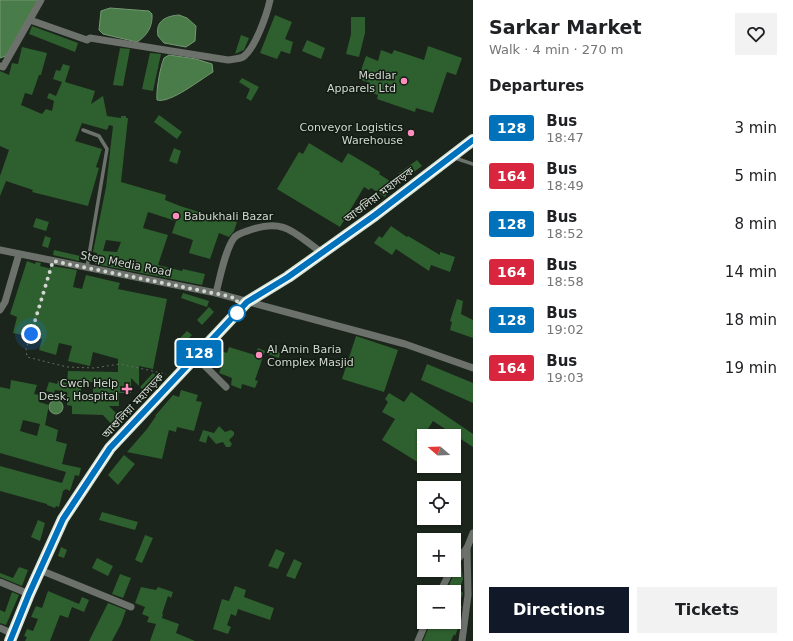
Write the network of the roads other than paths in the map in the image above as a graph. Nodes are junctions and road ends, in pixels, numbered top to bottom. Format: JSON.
{"nodes":[{"id":1,"x":40,"y":0,"type":"edge"},
{"id":2,"x":270,"y":0,"type":"edge"},
{"id":3,"x":30,"y":20,"type":"junction"},
{"id":4,"x":0,"y":66,"type":"edge"},
{"id":5,"x":83,"y":130,"type":"dead end"},
{"id":6,"x":473,"y":140,"type":"edge"},
{"id":7,"x":450,"y":156,"type":"junction"},
{"id":8,"x":473,"y":164,"type":"edge"},
{"id":9,"x":0,"y":250,"type":"edge"},
{"id":10,"x":321,"y":252,"type":"junction"},
{"id":11,"x":19,"y":254,"type":"junction"},
{"id":12,"x":87,"y":268,"type":"junction"},
{"id":13,"x":216,"y":293,"type":"junction"},
{"id":14,"x":247,"y":302,"type":"junction"},
{"id":15,"x":0,"y":310,"type":"edge"},
{"id":16,"x":196,"y":356,"type":"junction"},
{"id":17,"x":473,"y":368,"type":"edge"},
{"id":18,"x":226,"y":387,"type":"dead end"},
{"id":19,"x":473,"y":533,"type":"edge"},
{"id":20,"x":467,"y":548,"type":"junction"},
{"id":21,"x":461,"y":555,"type":"edge"},
{"id":22,"x":40,"y":570,"type":"junction"},
{"id":23,"x":0,"y":582,"type":"edge"},
{"id":24,"x":29,"y":594,"type":"junction"},
{"id":25,"x":131,"y":607,"type":"dead end"},
{"id":26,"x":0,"y":628,"type":"edge"},
{"id":27,"x":423,"y":629,"type":"edge"},
{"id":28,"x":12,"y":637,"type":"edge"},
{"id":29,"x":418,"y":641,"type":"edge"},
{"id":30,"x":462,"y":641,"type":"edge"}],
"edges":[{"from":1,"to":3,"type":"street"},
{"from":2,"to":3,"type":"street"},
{"from":3,"to":4,"type":"street"},
{"from":5,"to":12,"type":"lane"},
{"from":6,"to":7,"type":"highway","name":"আশুলিয়া মহাসড়ক"},
{"from":7,"to":8,"type":"lane"},
{"from":7,"to":10,"type":"highway","name":"আশুলিয়া মহাসড়ক"},
{"from":9,"to":11,"type":"street","name":"Step Media Road"},
{"from":10,"to":13,"type":"street"},
{"from":10,"to":14,"type":"highway","name":"আশুলিয়া মহাসড়ক"},
{"from":11,"to":12,"type":"street","name":"Step Media Road"},
{"from":11,"to":15,"type":"street"},
{"from":12,"to":13,"type":"street","name":"Step Media Road"},
{"from":13,"to":14,"type":"street","name":"Step Media Road"},
{"from":14,"to":16,"type":"highway","name":"আশুলিয়া মহাসড়ক"},
{"from":14,"to":17,"type":"street","name":"Step Media Road"},
{"from":16,"to":18,"type":"street"},
{"from":16,"to":22,"type":"highway","name":"আশুলিয়া মহাসড়ক"},
{"from":19,"to":20,"type":"street"},
{"from":20,"to":21,"type":"street"},
{"from":20,"to":30,"type":"street"},
{"from":22,"to":24,"type":"highway","name":"আশুলিয়া মহাসড়ক"},
{"from":22,"to":25,"type":"street"},
{"from":23,"to":24,"type":"street"},
{"from":24,"to":28,"type":"highway","name":"আশুলিয়া মহাসড়ক"},
{"from":26,"to":28,"type":"street"},
{"from":27,"to":29,"type":"street"}]}
